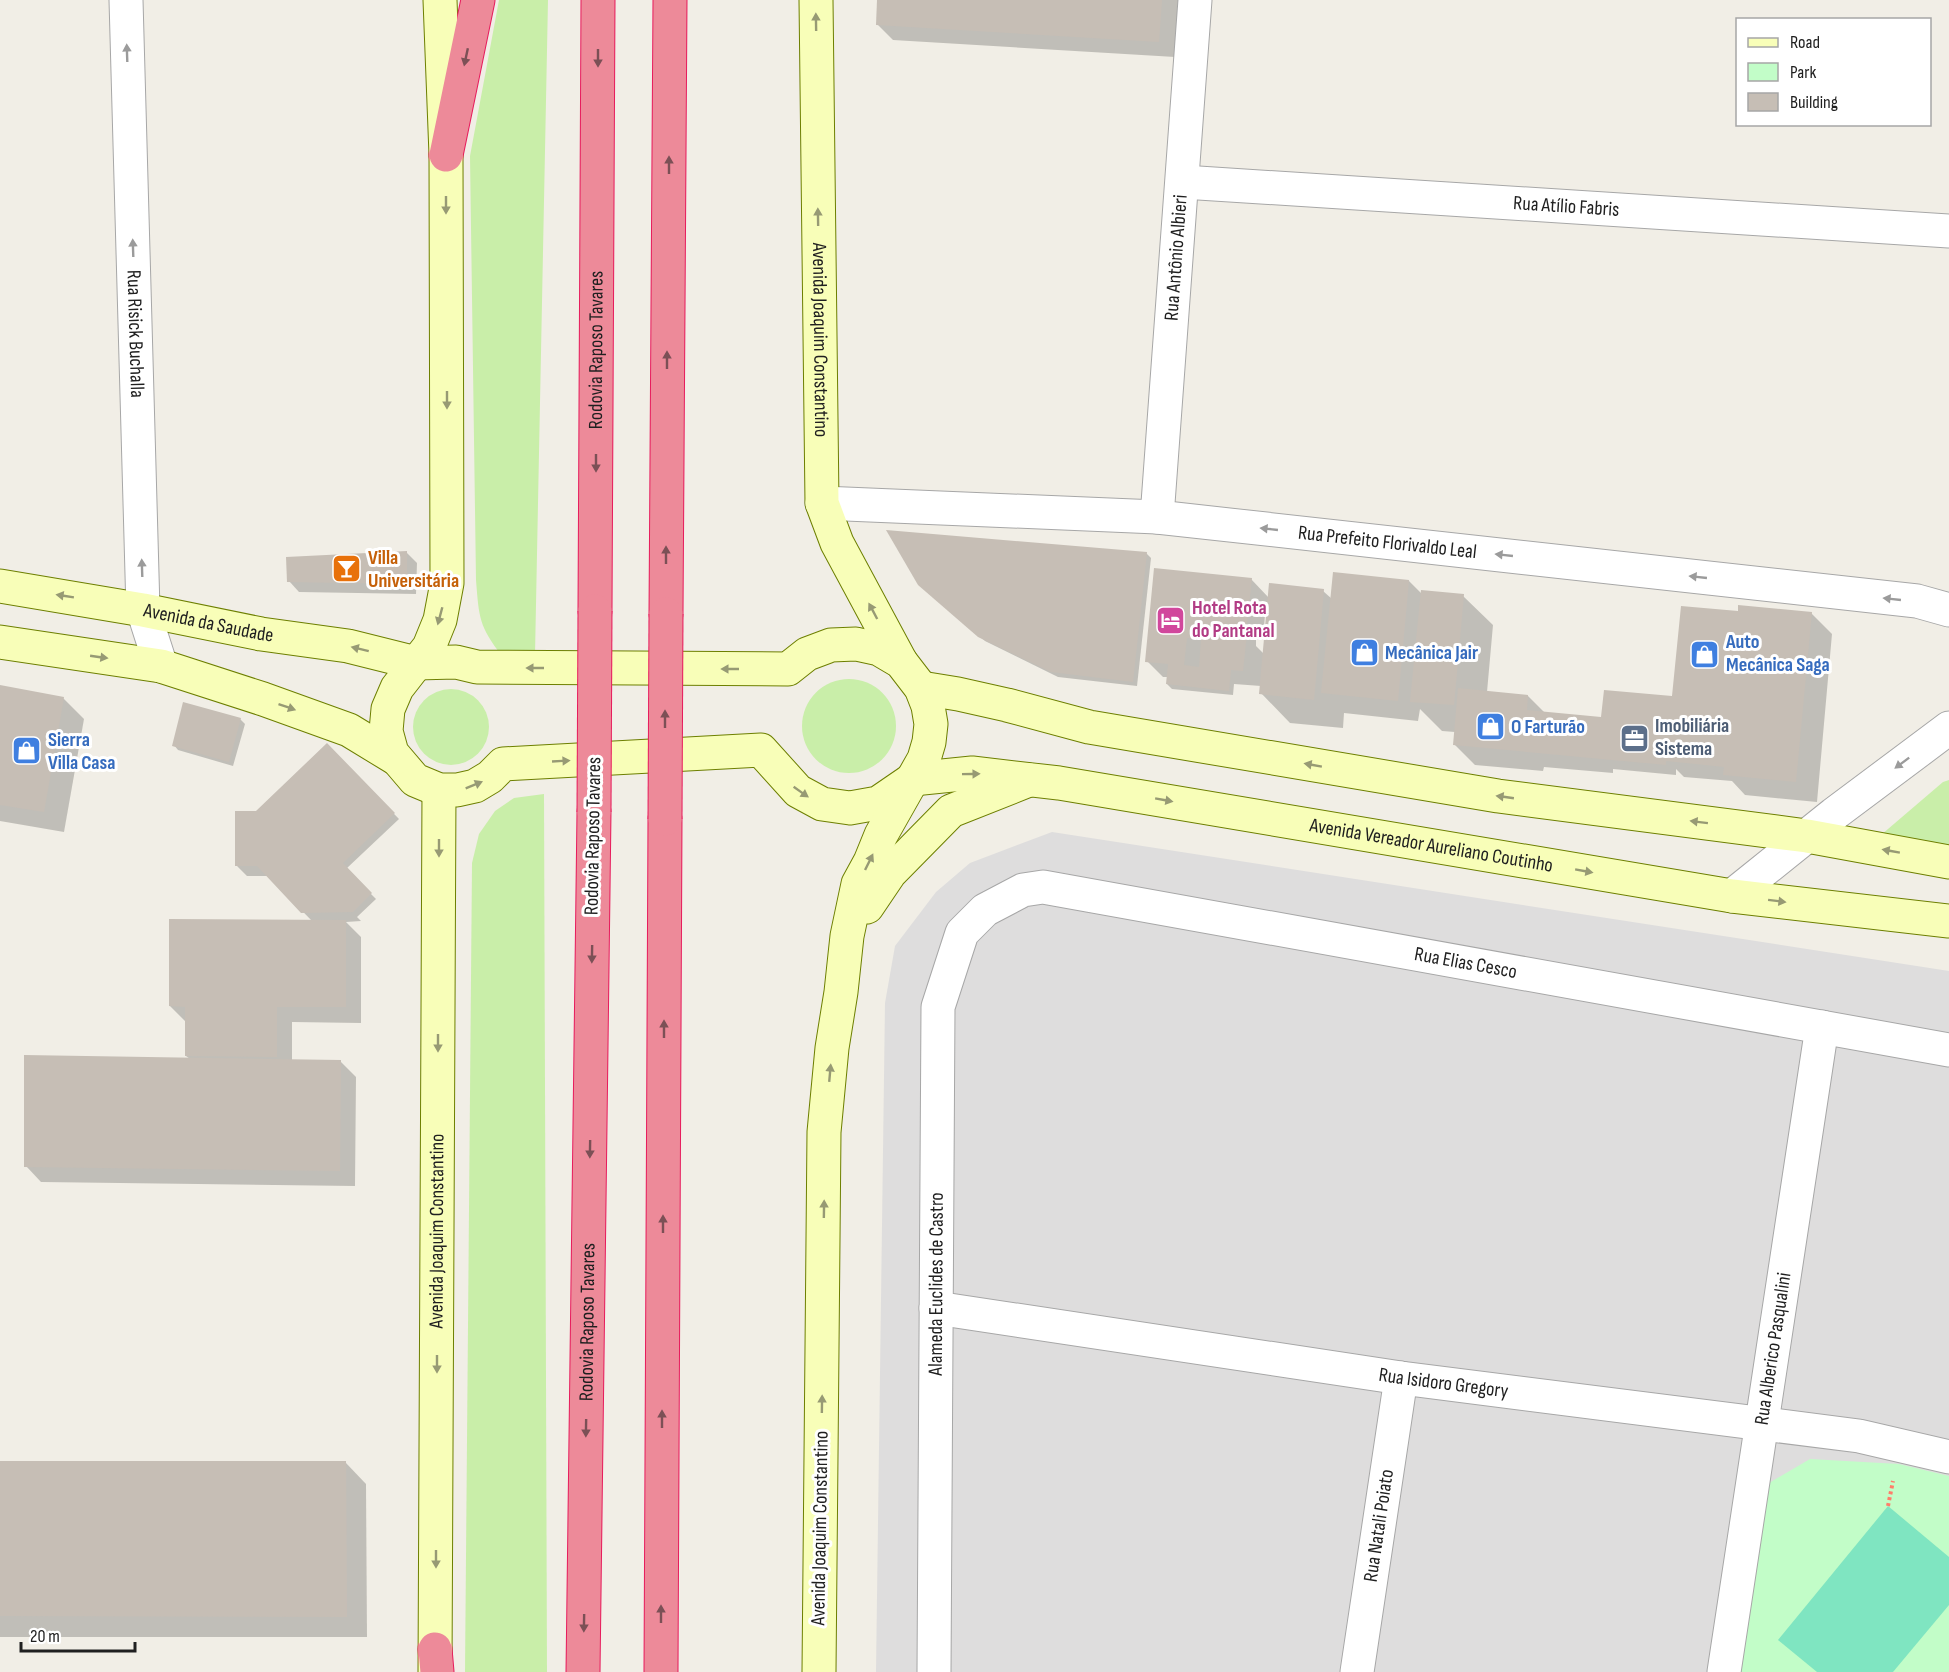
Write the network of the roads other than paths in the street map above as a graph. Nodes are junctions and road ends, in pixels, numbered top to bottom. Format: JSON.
{"nodes":[{"id":1,"x":126,"y":0,"type":"edge"},
{"id":2,"x":440,"y":0,"type":"edge"},
{"id":3,"x":478,"y":0,"type":"edge"},
{"id":4,"x":598,"y":0,"type":"edge"},
{"id":5,"x":670,"y":0,"type":"edge"},
{"id":6,"x":816,"y":0,"type":"edge"},
{"id":7,"x":1195,"y":0,"type":"edge"},
{"id":8,"x":446,"y":155,"type":"junction"},
{"id":9,"x":1183,"y":182,"type":"junction"},
{"id":10,"x":1949,"y":231,"type":"edge"},
{"id":11,"x":822,"y":503,"type":"junction"},
{"id":12,"x":1157,"y":517,"type":"junction"},
{"id":13,"x":0,"y":586,"type":"edge"},
{"id":14,"x":143,"y":609,"type":"junction"},
{"id":15,"x":1949,"y":610,"type":"edge"},
{"id":16,"x":0,"y":642,"type":"edge"},
{"id":17,"x":901,"y":662,"type":"junction"},
{"id":18,"x":417,"y":663,"type":"junction"},
{"id":19,"x":161,"y":666,"type":"junction"},
{"id":20,"x":921,"y":688,"type":"junction"},
{"id":21,"x":1949,"y":728,"type":"edge"},
{"id":22,"x":395,"y":758,"type":"junction"},
{"id":23,"x":913,"y":779,"type":"junction"},
{"id":24,"x":1033,"y":779,"type":"junction"},
{"id":25,"x":439,"y":790,"type":"junction"},
{"id":26,"x":1807,"y":836,"type":"junction"},
{"id":27,"x":1949,"y":862,"type":"edge"},
{"id":28,"x":1732,"y":896,"type":"junction"},
{"id":29,"x":985,"y":910,"type":"joint"},
{"id":30,"x":1949,"y":921,"type":"edge"},
{"id":31,"x":847,"y":936,"type":"junction"},
{"id":32,"x":1822,"y":1027,"type":"junction"},
{"id":33,"x":1949,"y":1050,"type":"edge"},
{"id":34,"x":936,"y":1308,"type":"junction"},
{"id":35,"x":1401,"y":1378,"type":"junction"},
{"id":36,"x":1762,"y":1424,"type":"junction"},
{"id":37,"x":1949,"y":1457,"type":"edge"},
{"id":38,"x":436,"y":1664,"type":"edge"},
{"id":39,"x":583,"y":1672,"type":"edge"},
{"id":40,"x":661,"y":1672,"type":"edge"},
{"id":41,"x":819,"y":1672,"type":"edge"},
{"id":42,"x":934,"y":1672,"type":"edge"},
{"id":43,"x":1358,"y":1672,"type":"edge"},
{"id":44,"x":1724,"y":1672,"type":"edge"}],
"edges":[{"from":14,"to":1,"type":"street","name":"Rua Risick Buchalla","one_way":true},
{"from":2,"to":8,"type":"street"},
{"from":3,"to":8,"type":"highway","one_way":true},
{"from":4,"to":39,"type":"highway","name":"Rodovia Raposo Tavares","one_way":true,"bridge":true},
{"from":40,"to":5,"type":"highway","one_way":true,"bridge":true},
{"from":11,"to":6,"type":"street","name":"Avenida Joaquim Constantino","one_way":true},
{"from":7,"to":9,"type":"street","name":"Rua Antônio Albieri"},
{"from":8,"to":18,"type":"street","one_way":true},
{"from":9,"to":10,"type":"street","name":"Rua Atílio Fabris"},
{"from":9,"to":12,"type":"street","name":"Rua Antônio Albieri"},
{"from":11,"to":12,"type":"street","name":"Rua Prefeito Florivaldo Leal"},
{"from":17,"to":11,"type":"street","name":"Avenida Joaquim Constantino","one_way":true},
{"from":15,"to":12,"type":"street","name":"Rua Prefeito Florivaldo Leal","one_way":true},
{"from":14,"to":13,"type":"street","name":"Avenida da Saudade","one_way":true},
{"from":18,"to":14,"type":"street","name":"Avenida da Saudade","one_way":true},
{"from":14,"to":19,"type":"street","name":"Rua Risick Buchalla"},
{"from":16,"to":19,"type":"street","one_way":true},
{"from":17,"to":18,"type":"street","name":"Avenida da Saudade","one_way":true},
{"from":17,"to":20,"type":"street","name":"Avenida Joaquim Constantino"},
{"from":18,"to":22,"type":"street"},
{"from":19,"to":22,"type":"street","one_way":true},
{"from":20,"to":23,"type":"street","name":"Avenida Joaquim Constantino"},
{"from":26,"to":20,"type":"street","one_way":true},
{"from":21,"to":26,"type":"street","one_way":true},
{"from":22,"to":25,"type":"street"},
{"from":23,"to":24,"type":"street","name":"Avenida Vereador Aureliano Coutinho","one_way":true},
{"from":25,"to":23,"type":"street","one_way":true},
{"from":31,"to":23,"type":"street","name":"Avenida Joaquim Constantino","one_way":true},
{"from":24,"to":28,"type":"street","name":"Avenida Vereador Aureliano Coutinho","one_way":true},
{"from":24,"to":31,"type":"street"},
{"from":25,"to":38,"type":"street","name":"Avenida Joaquim Constantino","one_way":true},
{"from":27,"to":26,"type":"street","one_way":true},
{"from":26,"to":28,"type":"street"},
{"from":28,"to":30,"type":"street","name":"Avenida Vereador Aureliano Coutinho","one_way":true},
{"from":29,"to":32,"type":"street","name":"Rua Elias Cesco"},
{"from":29,"to":34,"type":"street","name":"Alameda Euclides de Castro"},
{"from":41,"to":31,"type":"street","name":"Avenida Joaquim Constantino","one_way":true},
{"from":32,"to":33,"type":"street","name":"Rua Elias Cesco"},
{"from":32,"to":36,"type":"street","name":"Rua Alberico Pasqualini"},
{"from":34,"to":35,"type":"street","name":"Rua Isidoro Gregory"},
{"from":34,"to":42,"type":"street","name":"Alameda Euclides de Castro"},
{"from":35,"to":36,"type":"street","name":"Rua Isidoro Gregory"},
{"from":35,"to":43,"type":"street","name":"Rua Natali Poiato"},
{"from":36,"to":37,"type":"street","name":"Rua Isidoro Gregory"},
{"from":36,"to":44,"type":"street","name":"Rua Alberico Pasqualini"}]}
